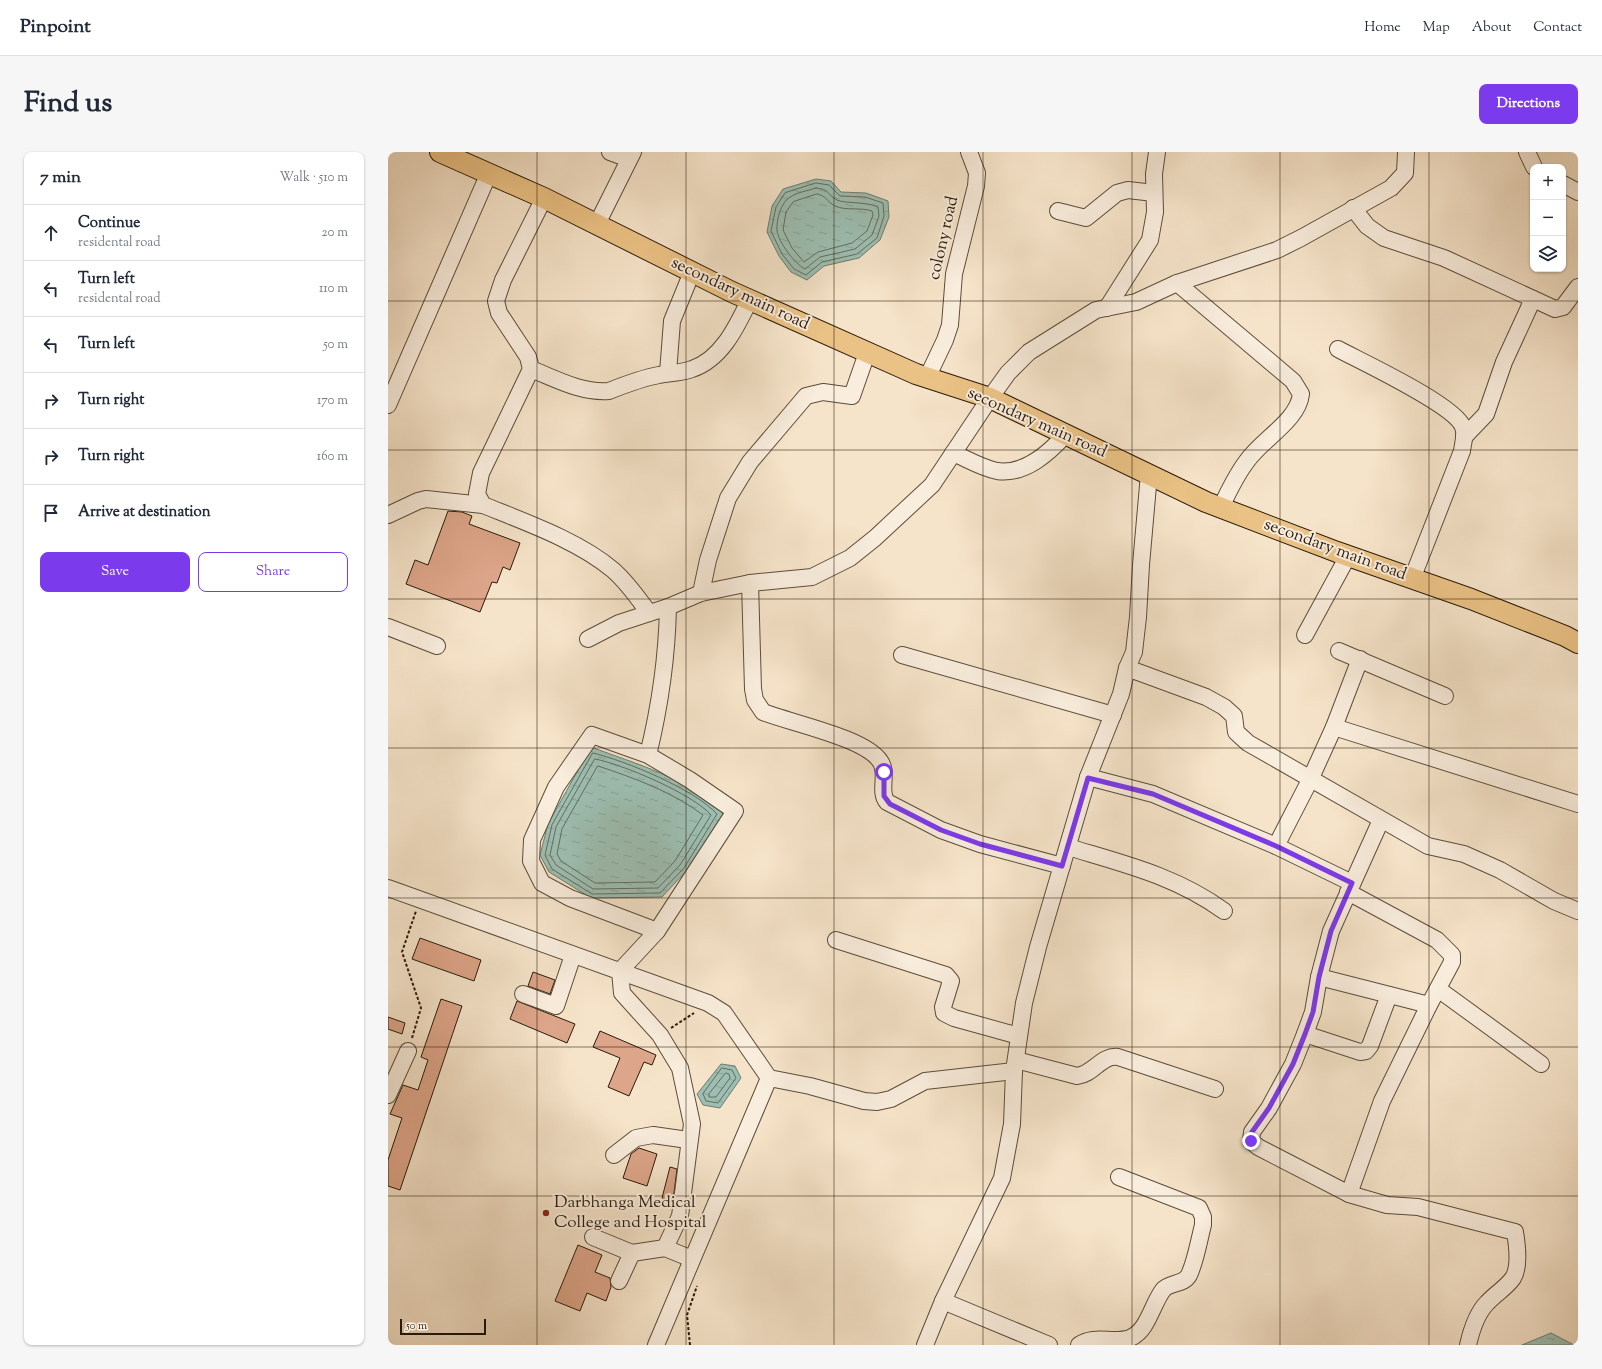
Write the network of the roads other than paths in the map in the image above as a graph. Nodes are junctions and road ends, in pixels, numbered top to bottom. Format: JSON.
{"nodes":[{"id":1,"x":440,"y":152,"type":"edge"},
{"id":2,"x":610,"y":152,"type":"edge"},
{"id":3,"x":969,"y":152,"type":"edge"},
{"id":4,"x":1156,"y":152,"type":"edge"},
{"id":5,"x":1406,"y":152,"type":"edge"},
{"id":6,"x":1527,"y":152,"type":"edge"},
{"id":7,"x":631,"y":156,"type":"edge"},
{"id":8,"x":1532,"y":164,"type":"edge"},
{"id":9,"x":489,"y":173,"type":"junction"},
{"id":10,"x":1566,"y":186,"type":"edge"},
{"id":11,"x":1578,"y":192,"type":"edge"},
{"id":12,"x":1154,"y":193,"type":"junction"},
{"id":13,"x":544,"y":198,"type":"junction"},
{"id":14,"x":1353,"y":208,"type":"junction"},
{"id":15,"x":1058,"y":211,"type":"dead end"},
{"id":16,"x":598,"y":224,"type":"junction"},
{"id":17,"x":692,"y":272,"type":"junction"},
{"id":18,"x":1177,"y":283,"type":"junction"},
{"id":19,"x":1578,"y":286,"type":"edge"},
{"id":20,"x":1533,"y":299,"type":"junction"},
{"id":21,"x":750,"y":300,"type":"junction"},
{"id":22,"x":1107,"y":308,"type":"junction"},
{"id":23,"x":1338,"y":349,"type":"dead end"},
{"id":24,"x":867,"y":353,"type":"junction"},
{"id":25,"x":531,"y":369,"type":"junction"},
{"id":26,"x":668,"y":373,"type":"junction"},
{"id":27,"x":927,"y":378,"type":"junction"},
{"id":28,"x":990,"y":398,"type":"junction"},
{"id":29,"x":388,"y":405,"type":"edge"},
{"id":30,"x":1066,"y":434,"type":"junction"},
{"id":31,"x":1464,"y":437,"type":"junction"},
{"id":32,"x":953,"y":453,"type":"junction"},
{"id":33,"x":1149,"y":474,"type":"junction"},
{"id":34,"x":483,"y":506,"type":"junction"},
{"id":35,"x":1221,"y":507,"type":"junction"},
{"id":36,"x":388,"y":515,"type":"edge"},
{"id":37,"x":1348,"y":556,"type":"junction"},
{"id":38,"x":1412,"y":578,"type":"junction"},
{"id":39,"x":750,"y":583,"type":"junction"},
{"id":40,"x":701,"y":592,"type":"junction"},
{"id":41,"x":668,"y":607,"type":"junction"},
{"id":42,"x":649,"y":612,"type":"junction"},
{"id":43,"x":388,"y":627,"type":"edge"},
{"id":44,"x":1305,"y":635,"type":"dead end"},
{"id":45,"x":588,"y":640,"type":"dead end"},
{"id":46,"x":1578,"y":643,"type":"edge"},
{"id":47,"x":437,"y":646,"type":"dead end"},
{"id":48,"x":1338,"y":651,"type":"dead end"},
{"id":49,"x":902,"y":655,"type":"dead end"},
{"id":50,"x":1360,"y":659,"type":"junction"},
{"id":51,"x":1127,"y":668,"type":"junction"},
{"id":52,"x":1445,"y":696,"type":"dead end"},
{"id":53,"x":1113,"y":715,"type":"junction"},
{"id":54,"x":1334,"y":727,"type":"junction"},
{"id":55,"x":648,"y":755,"type":"junction"},
{"id":56,"x":1088,"y":778,"type":"junction"},
{"id":57,"x":1310,"y":780,"type":"junction"},
{"id":58,"x":1578,"y":804,"type":"edge"},
{"id":59,"x":1381,"y":820,"type":"junction"},
{"id":60,"x":1276,"y":846,"type":"junction"},
{"id":61,"x":1068,"y":847,"type":"junction"},
{"id":62,"x":1062,"y":866,"type":"junction"},
{"id":63,"x":1350,"y":887,"type":"junction"},
{"id":64,"x":388,"y":888,"type":"edge"},
{"id":65,"x":1224,"y":911,"type":"dead end"},
{"id":66,"x":1578,"y":911,"type":"edge"},
{"id":67,"x":657,"y":931,"type":"junction"},
{"id":68,"x":836,"y":940,"type":"dead end"},
{"id":69,"x":573,"y":955,"type":"junction"},
{"id":70,"x":620,"y":971,"type":"junction"},
{"id":71,"x":1319,"y":977,"type":"junction"},
{"id":72,"x":1438,"y":989,"type":"junction"},
{"id":73,"x":523,"y":994,"type":"dead end"},
{"id":74,"x":1389,"y":995,"type":"junction"},
{"id":75,"x":1429,"y":1005,"type":"junction"},
{"id":76,"x":1305,"y":1034,"type":"junction"},
{"id":77,"x":1019,"y":1036,"type":"junction"},
{"id":78,"x":408,"y":1051,"type":"road end"},
{"id":79,"x":1541,"y":1064,"type":"dead end"},
{"id":80,"x":1015,"y":1066,"type":"junction"},
{"id":81,"x":769,"y":1078,"type":"junction"},
{"id":82,"x":1215,"y":1089,"type":"dead end"},
{"id":83,"x":388,"y":1095,"type":"edge"},
{"id":84,"x":688,"y":1140,"type":"junction"},
{"id":85,"x":614,"y":1155,"type":"dead end"},
{"id":86,"x":1119,"y":1177,"type":"dead end"},
{"id":87,"x":1349,"y":1194,"type":"junction"},
{"id":88,"x":593,"y":1237,"type":"dead end"},
{"id":89,"x":665,"y":1248,"type":"junction"},
{"id":90,"x":632,"y":1253,"type":"junction"},
{"id":91,"x":692,"y":1259,"type":"junction"},
{"id":92,"x":619,"y":1281,"type":"dead end"},
{"id":93,"x":943,"y":1301,"type":"junction"},
{"id":94,"x":656,"y":1345,"type":"edge"},
{"id":95,"x":925,"y":1345,"type":"edge"},
{"id":96,"x":1049,"y":1345,"type":"edge"},
{"id":97,"x":1079,"y":1345,"type":"edge"},
{"id":98,"x":1468,"y":1345,"type":"edge"}],
"edges":[{"from":1,"to":9,"type":"main road","name":"secondary main road"},
{"from":2,"to":7,"type":"street"},
{"from":3,"to":27,"type":"street","name":"colony road"},
{"from":4,"to":12,"type":"street"},
{"from":5,"to":14,"type":"street"},
{"from":6,"to":8,"type":"street"},
{"from":7,"to":16,"type":"street"},
{"from":9,"to":13,"type":"main road","name":"secondary main road"},
{"from":9,"to":29,"type":"street"},
{"from":10,"to":11,"type":"street"},
{"from":12,"to":15,"type":"street"},
{"from":12,"to":22,"type":"street"},
{"from":13,"to":16,"type":"main road","name":"secondary main road"},
{"from":13,"to":25,"type":"street"},
{"from":14,"to":18,"type":"street"},
{"from":14,"to":20,"type":"street"},
{"from":16,"to":17,"type":"main road","name":"secondary main road"},
{"from":17,"to":21,"type":"main road","name":"secondary main road"},
{"from":17,"to":26,"type":"street"},
{"from":18,"to":22,"type":"street"},
{"from":18,"to":35,"type":"street"},
{"from":19,"to":20,"type":"street"},
{"from":20,"to":31,"type":"street"},
{"from":21,"to":24,"type":"main road","name":"secondary main road"},
{"from":21,"to":26,"type":"street"},
{"from":22,"to":28,"type":"street"},
{"from":23,"to":31,"type":"street"},
{"from":24,"to":27,"type":"main road","name":"secondary main road"},
{"from":24,"to":40,"type":"street"},
{"from":25,"to":26,"type":"street"},
{"from":25,"to":34,"type":"street"},
{"from":27,"to":28,"type":"main road","name":"secondary main road"},
{"from":28,"to":30,"type":"main road","name":"secondary main road"},
{"from":28,"to":32,"type":"street"},
{"from":30,"to":32,"type":"street"},
{"from":30,"to":33,"type":"main road","name":"secondary main road"},
{"from":31,"to":38,"type":"street"},
{"from":32,"to":39,"type":"street"},
{"from":33,"to":35,"type":"main road","name":"secondary main road"},
{"from":33,"to":51,"type":"street"},
{"from":34,"to":36,"type":"street"},
{"from":34,"to":42,"type":"street"},
{"from":35,"to":37,"type":"main road","name":"secondary main road"},
{"from":37,"to":38,"type":"main road","name":"secondary main road"},
{"from":37,"to":44,"type":"street"},
{"from":38,"to":46,"type":"main road","name":"secondary main road"},
{"from":39,"to":40,"type":"street"},
{"from":39,"to":62,"type":"street"},
{"from":40,"to":41,"type":"street"},
{"from":41,"to":42,"type":"street"},
{"from":41,"to":55,"type":"street"},
{"from":42,"to":45,"type":"street"},
{"from":43,"to":47,"type":"street"},
{"from":48,"to":50,"type":"street"},
{"from":49,"to":53,"type":"street"},
{"from":50,"to":52,"type":"street"},
{"from":50,"to":54,"type":"street"},
{"from":51,"to":53,"type":"street"},
{"from":51,"to":57,"type":"street"},
{"from":53,"to":56,"type":"street"},
{"from":54,"to":57,"type":"street"},
{"from":54,"to":58,"type":"street"},
{"from":55,"to":67,"type":"street"},
{"from":55,"to":67,"type":"street"},
{"from":56,"to":60,"type":"street"},
{"from":56,"to":61,"type":"street"},
{"from":57,"to":59,"type":"street"},
{"from":57,"to":60,"type":"street"},
{"from":59,"to":63,"type":"street"},
{"from":59,"to":66,"type":"street"},
{"from":60,"to":63,"type":"street"},
{"from":61,"to":62,"type":"street"},
{"from":61,"to":65,"type":"street"},
{"from":62,"to":77,"type":"street"},
{"from":63,"to":71,"type":"street"},
{"from":63,"to":72,"type":"street"},
{"from":64,"to":69,"type":"street"},
{"from":67,"to":70,"type":"street"},
{"from":68,"to":77,"type":"street"},
{"from":69,"to":70,"type":"street"},
{"from":69,"to":73,"type":"street"},
{"from":70,"to":81,"type":"street"},
{"from":70,"to":84,"type":"street"},
{"from":71,"to":74,"type":"street"},
{"from":71,"to":76,"type":"street"},
{"from":72,"to":75,"type":"street"},
{"from":72,"to":79,"type":"street"},
{"from":74,"to":75,"type":"street"},
{"from":74,"to":76,"type":"street"},
{"from":75,"to":87,"type":"street"},
{"from":76,"to":87,"type":"street"},
{"from":77,"to":80,"type":"street"},
{"from":78,"to":83,"type":"street"},
{"from":80,"to":81,"type":"street"},
{"from":80,"to":82,"type":"street"},
{"from":80,"to":93,"type":"street"},
{"from":81,"to":91,"type":"street"},
{"from":84,"to":85,"type":"street"},
{"from":84,"to":89,"type":"street"},
{"from":86,"to":97,"type":"street"},
{"from":87,"to":98,"type":"street"},
{"from":88,"to":90,"type":"street"},
{"from":89,"to":90,"type":"street"},
{"from":89,"to":91,"type":"street"},
{"from":90,"to":92,"type":"street"},
{"from":91,"to":94,"type":"street"},
{"from":93,"to":95,"type":"street"},
{"from":93,"to":96,"type":"street"}]}
